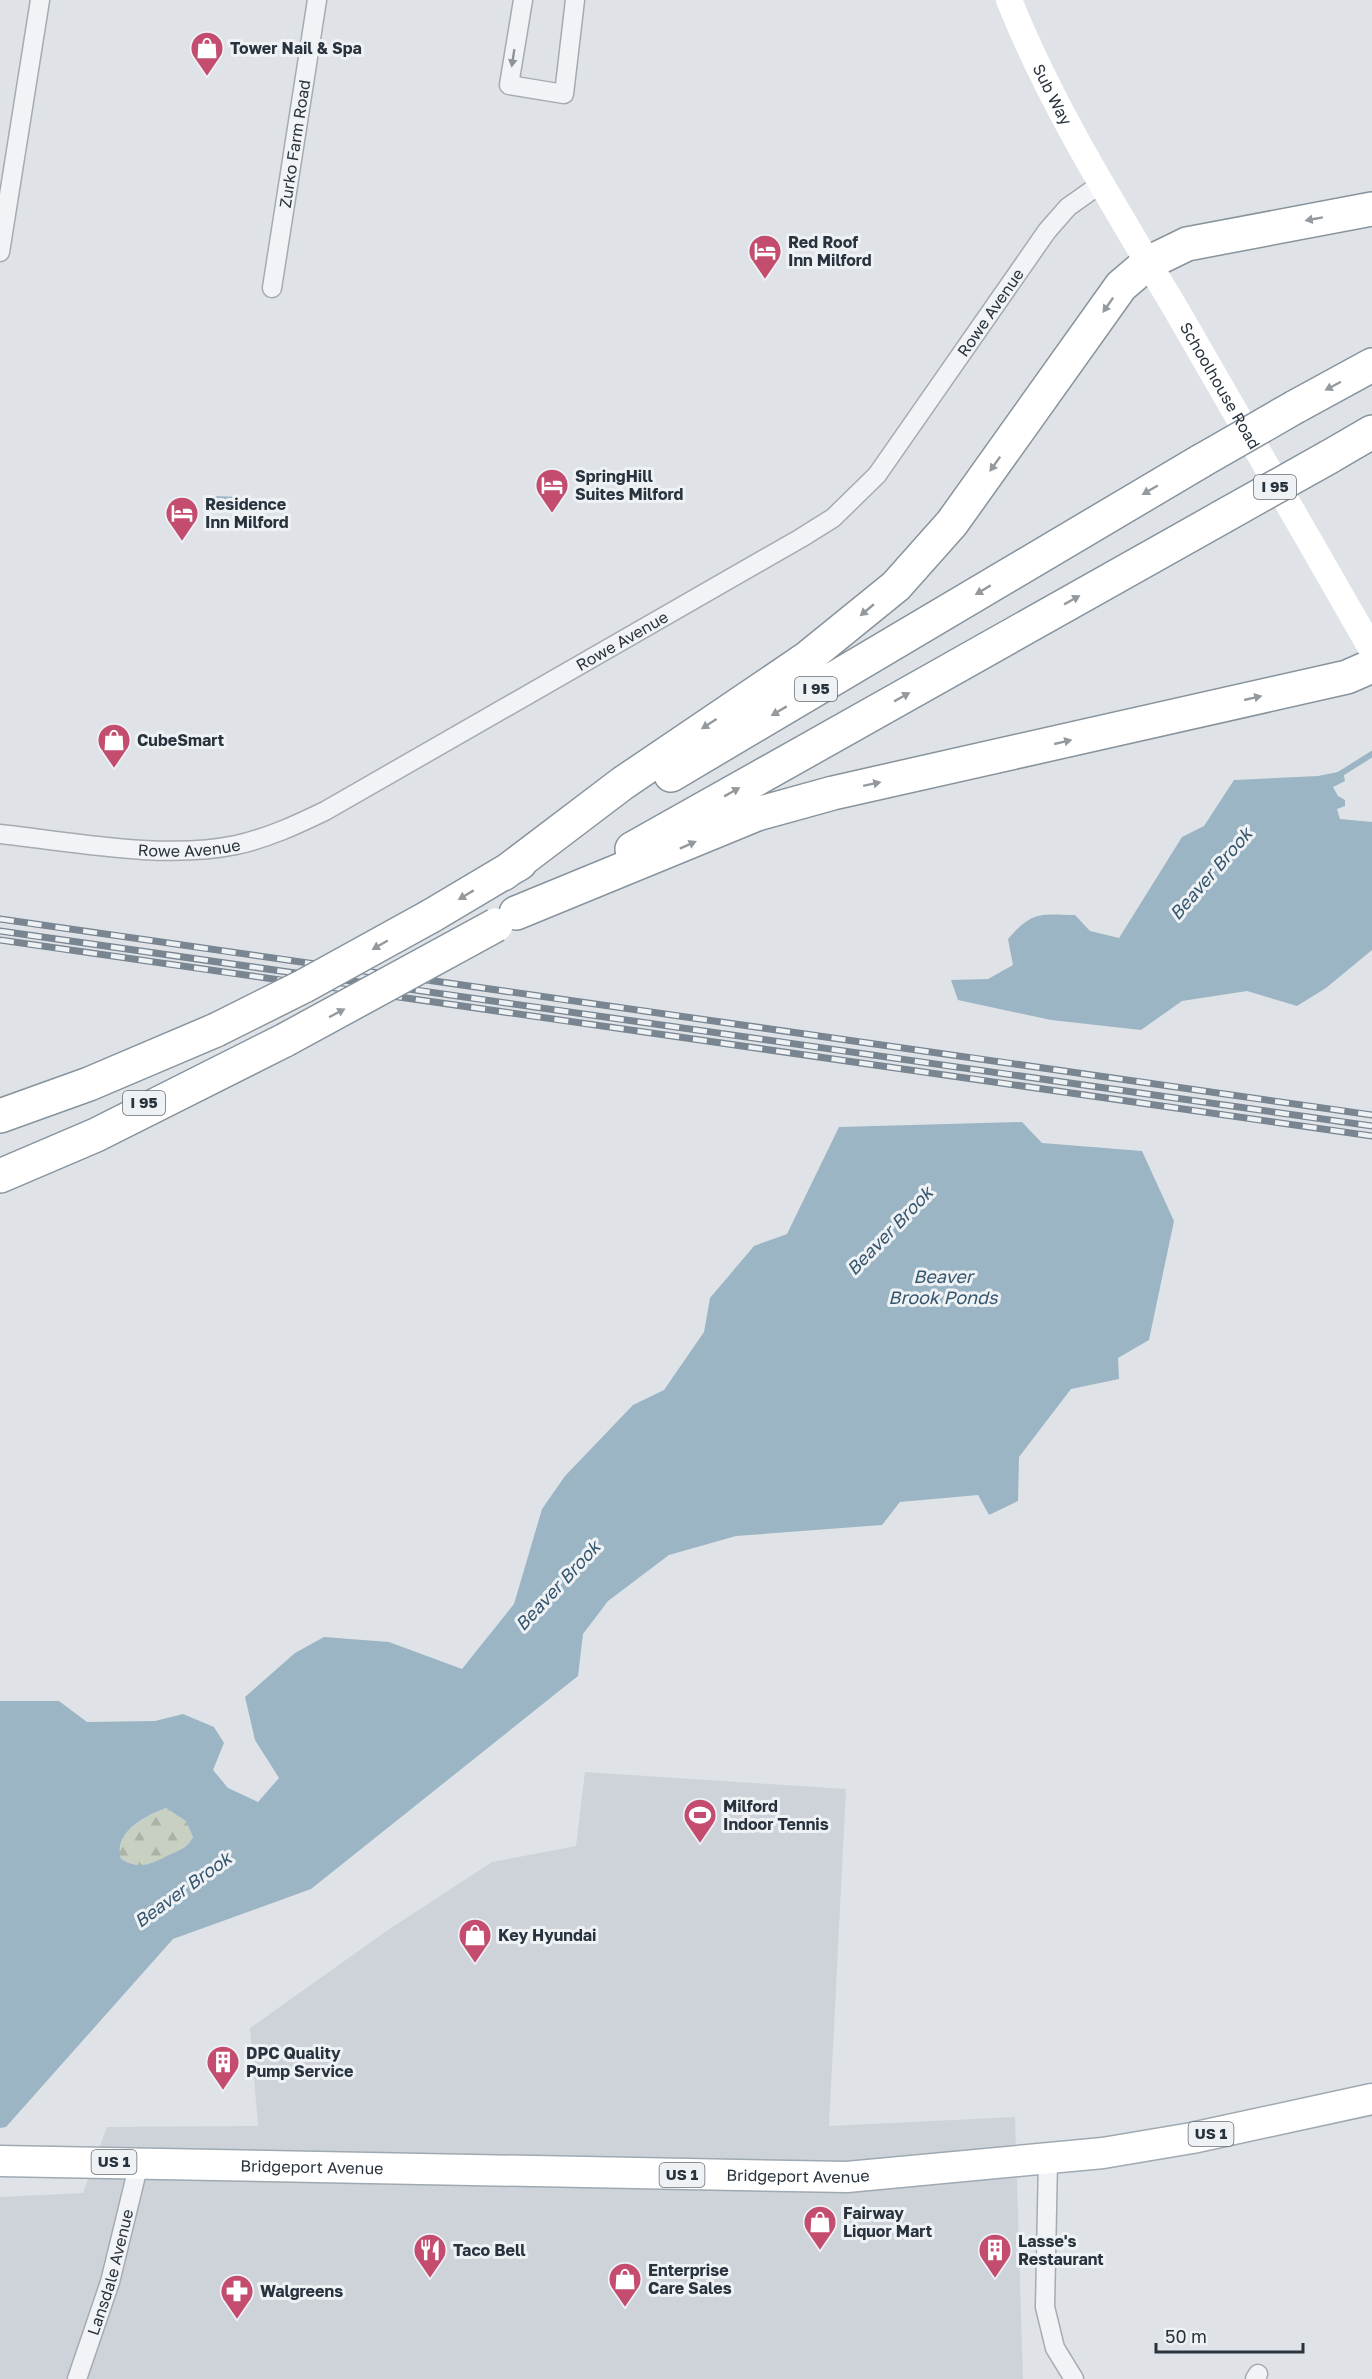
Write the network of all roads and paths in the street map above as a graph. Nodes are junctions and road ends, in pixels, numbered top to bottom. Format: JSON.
{"nodes":[{"id":1,"x":40,"y":0,"type":"edge"},
{"id":2,"x":317,"y":0,"type":"edge"},
{"id":3,"x":523,"y":0,"type":"edge"},
{"id":4,"x":575,"y":0,"type":"edge"},
{"id":5,"x":1009,"y":0,"type":"edge"},
{"id":6,"x":1102,"y":183,"type":"junction"},
{"id":7,"x":1372,"y":209,"type":"edge"},
{"id":8,"x":0,"y":252,"type":"edge"},
{"id":9,"x":1148,"y":263,"type":"junction"},
{"id":10,"x":272,"y":288,"type":"dead end"},
{"id":11,"x":1372,"y":365,"type":"edge"},
{"id":12,"x":1372,"y":432,"type":"edge"},
{"id":13,"x":1372,"y":650,"type":"edge"},
{"id":14,"x":1372,"y":666,"type":"edge"},
{"id":15,"x":0,"y":834,"type":"edge"},
{"id":16,"x":503,"y":874,"type":"junction"},
{"id":17,"x":506,"y":919,"type":"junction"},
{"id":18,"x":216,"y":1030,"type":"junction"},
{"id":19,"x":285,"y":1040,"type":"junction"},
{"id":20,"x":0,"y":1095,"type":"edge"},
{"id":21,"x":0,"y":1116,"type":"edge"},
{"id":22,"x":0,"y":1155,"type":"edge"},
{"id":23,"x":0,"y":1176,"type":"edge"},
{"id":24,"x":1372,"y":2099,"type":"edge"},
{"id":25,"x":1048,"y":2160,"type":"junction"},
{"id":26,"x":0,"y":2161,"type":"edge"},
{"id":27,"x":139,"y":2163,"type":"junction"},
{"id":28,"x":77,"y":2379,"type":"edge"},
{"id":29,"x":1074,"y":2379,"type":"edge"}],
"edges":[{"from":1,"to":8,"type":"street"},
{"from":2,"to":10,"type":"street","name":"Zurko Farm Road"},
{"from":3,"to":4,"type":"street","one_way":true},
{"from":5,"to":6,"type":"main road","name":"Sub Way"},
{"from":6,"to":9,"type":"main road","name":"Schoolhouse Road"},
{"from":6,"to":15,"type":"street","name":"Rowe Avenue"},
{"from":7,"to":9,"type":"highway","one_way":true},
{"from":9,"to":13,"type":"main road","name":"Schoolhouse Road"},
{"from":9,"to":16,"type":"highway","one_way":true},
{"from":11,"to":16,"type":"highway","number":"I 95","one_way":true,"bridge":true},
{"from":17,"to":12,"type":"highway","number":"I 95","one_way":true,"bridge":true},
{"from":17,"to":14,"type":"highway","one_way":true},
{"from":16,"to":18,"type":"highway","number":"I 95","one_way":true,"bridge":true},
{"from":19,"to":17,"type":"highway","number":"I 95","one_way":true,"bridge":true},
{"from":18,"to":20,"type":"highway"},
{"from":18,"to":21,"type":"highway","number":"I 95"},
{"from":19,"to":22,"type":"highway","number":"I 95"},
{"from":19,"to":23,"type":"highway"},
{"from":24,"to":25,"type":"main road","name":"Bridgeport Avenue","number":"US 1"},
{"from":25,"to":27,"type":"main road","name":"Bridgeport Avenue","number":"US 1"},
{"from":25,"to":29,"type":"street"},
{"from":26,"to":27,"type":"main road","name":"Bridgeport Avenue","number":"US 1"},
{"from":27,"to":28,"type":"street","name":"Lansdale Avenue"}]}
